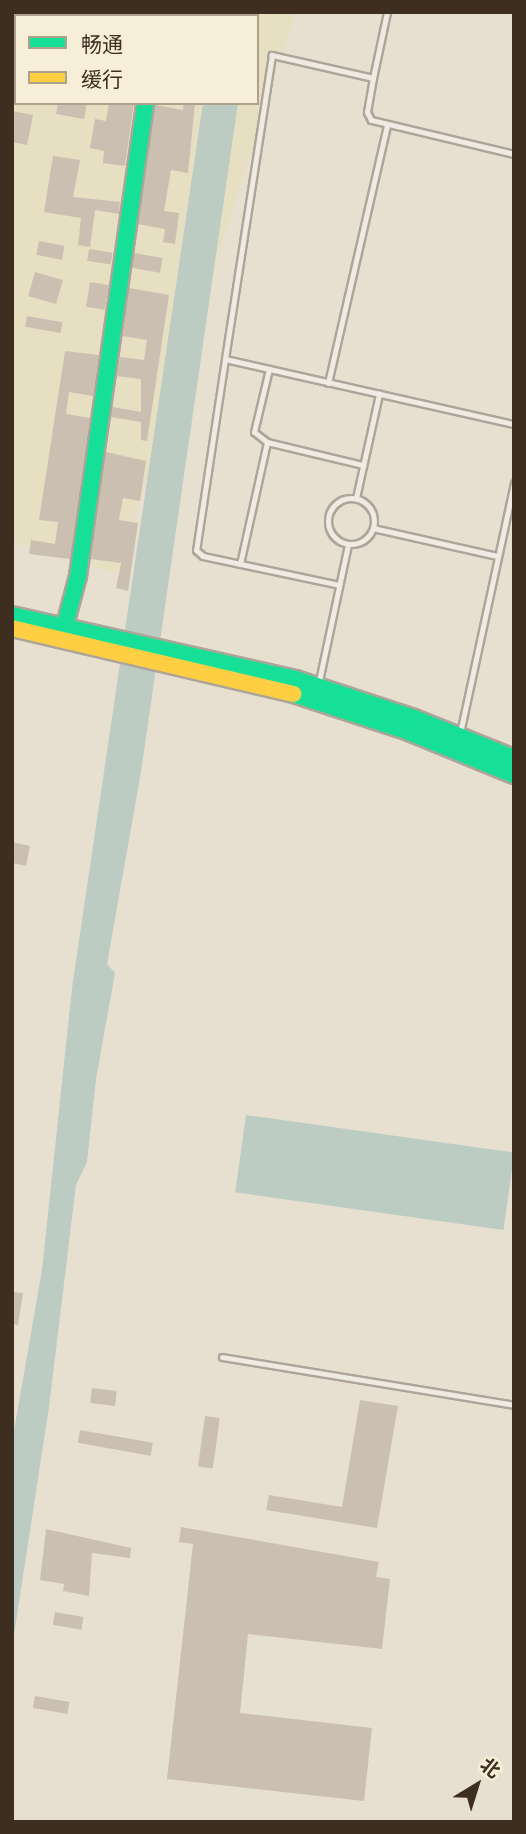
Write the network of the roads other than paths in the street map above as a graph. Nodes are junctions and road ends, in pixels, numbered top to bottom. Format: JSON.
{"nodes":[{"id":1,"x":387,"y":12,"type":"edge"},
{"id":2,"x":373,"y":78,"type":"junction"},
{"id":3,"x":145,"y":105,"type":"edge"},
{"id":4,"x":387,"y":126,"type":"junction"},
{"id":5,"x":514,"y":154,"type":"edge"},
{"id":6,"x":225,"y":359,"type":"junction"},
{"id":7,"x":270,"y":369,"type":"junction"},
{"id":8,"x":328,"y":383,"type":"junction"},
{"id":9,"x":380,"y":394,"type":"junction"},
{"id":10,"x":514,"y":424,"type":"edge"},
{"id":11,"x":267,"y":442,"type":"junction"},
{"id":12,"x":363,"y":465,"type":"junction"},
{"id":13,"x":514,"y":483,"type":"edge"},
{"id":14,"x":356,"y":498,"type":"junction"},
{"id":15,"x":373,"y":528,"type":"junction"},
{"id":16,"x":348,"y":544,"type":"junction"},
{"id":17,"x":498,"y":556,"type":"junction"},
{"id":18,"x":240,"y":564,"type":"junction"},
{"id":19,"x":339,"y":585,"type":"junction"},
{"id":20,"x":12,"y":615,"type":"edge"},
{"id":21,"x":65,"y":625,"type":"junction"},
{"id":22,"x":12,"y":628,"type":"edge"},
{"id":23,"x":114,"y":644,"type":"junction"},
{"id":24,"x":315,"y":693,"type":"junction"},
{"id":25,"x":459,"y":736,"type":"junction"},
{"id":26,"x":514,"y":758,"type":"edge"},
{"id":27,"x":514,"y":775,"type":"edge"},
{"id":28,"x":222,"y":1357,"type":"dead end"},
{"id":29,"x":514,"y":1405,"type":"edge"}],
"edges":[{"from":1,"to":2,"type":"lane"},
{"from":2,"to":4,"type":"lane"},
{"from":2,"to":6,"type":"lane"},
{"from":3,"to":21,"type":"main road"},
{"from":4,"to":5,"type":"lane"},
{"from":4,"to":8,"type":"lane"},
{"from":6,"to":7,"type":"lane"},
{"from":6,"to":18,"type":"lane"},
{"from":7,"to":8,"type":"lane"},
{"from":7,"to":11,"type":"lane"},
{"from":8,"to":9,"type":"lane"},
{"from":9,"to":10,"type":"lane"},
{"from":9,"to":12,"type":"lane"},
{"from":11,"to":12,"type":"lane"},
{"from":11,"to":18,"type":"lane"},
{"from":12,"to":14,"type":"lane"},
{"from":13,"to":17,"type":"lane"},
{"from":14,"to":15,"type":"lane"},
{"from":14,"to":16,"type":"lane"},
{"from":15,"to":16,"type":"lane"},
{"from":15,"to":17,"type":"lane"},
{"from":16,"to":19,"type":"lane"},
{"from":17,"to":25,"type":"lane"},
{"from":18,"to":19,"type":"lane"},
{"from":19,"to":24,"type":"lane"},
{"from":20,"to":21,"type":"main road"},
{"from":21,"to":23,"type":"main road"},
{"from":22,"to":23,"type":"main road"},
{"from":23,"to":24,"type":"main road"},
{"from":24,"to":25,"type":"main road"},
{"from":24,"to":27,"type":"main road"},
{"from":25,"to":26,"type":"main road"},
{"from":28,"to":29,"type":"lane"}]}
